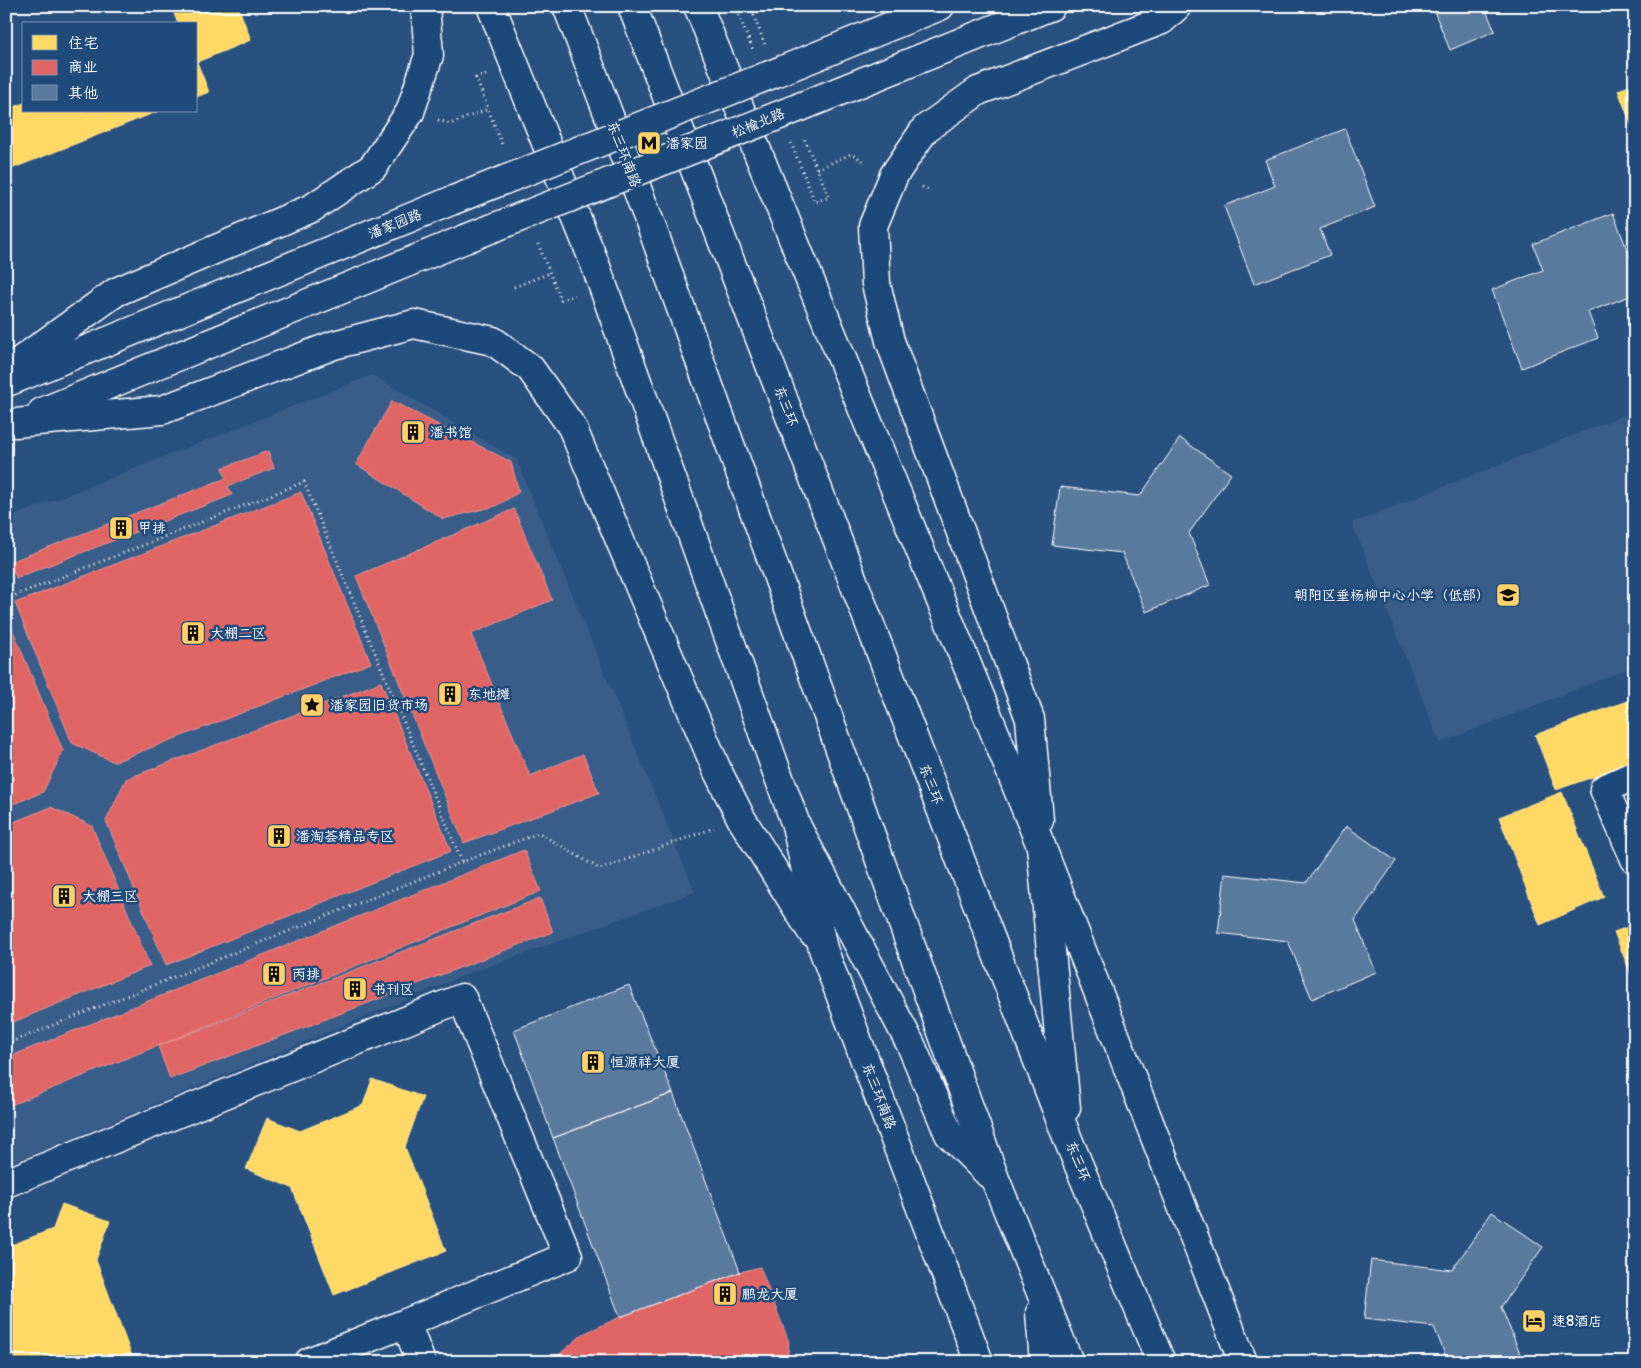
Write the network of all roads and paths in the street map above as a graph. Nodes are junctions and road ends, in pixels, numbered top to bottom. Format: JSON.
{"nodes":[{"id":1,"x":425,"y":6,"type":"edge"},
{"id":2,"x":491,"y":6,"type":"edge"},
{"id":3,"x":567,"y":6,"type":"edge"},
{"id":4,"x":632,"y":6,"type":"edge"},
{"id":5,"x":698,"y":6,"type":"edge"},
{"id":6,"x":750,"y":6,"type":"edge"},
{"id":7,"x":772,"y":6,"type":"edge"},
{"id":8,"x":940,"y":6,"type":"edge"},
{"id":9,"x":1051,"y":6,"type":"edge"},
{"id":10,"x":1177,"y":6,"type":"edge"},
{"id":11,"x":752,"y":14,"type":"junction"},
{"id":12,"x":765,"y":45,"type":"dead end"},
{"id":13,"x":490,"y":73,"type":"dead end"},
{"id":14,"x":804,"y":137,"type":"dead end"},
{"id":15,"x":504,"y":150,"type":"dead end"},
{"id":16,"x":815,"y":202,"type":"dead end"},
{"id":17,"x":536,"y":238,"type":"dead end"},
{"id":18,"x":550,"y":274,"type":"junction"},
{"id":19,"x":514,"y":287,"type":"dead end"},
{"id":20,"x":583,"y":292,"type":"dead end"},
{"id":21,"x":6,"y":371,"type":"edge"},
{"id":22,"x":6,"y":383,"type":"edge"},
{"id":23,"x":11,"y":425,"type":"edge"},
{"id":24,"x":6,"y":599,"type":"edge"},
{"id":25,"x":1635,"y":775,"type":"edge"},
{"id":26,"x":741,"y":818,"type":"junction"},
{"id":27,"x":796,"y":825,"type":"junction"},
{"id":28,"x":1041,"y":846,"type":"junction"},
{"id":29,"x":1635,"y":859,"type":"edge"},
{"id":30,"x":462,"y":862,"type":"junction"},
{"id":31,"x":823,"y":949,"type":"junction"},
{"id":32,"x":6,"y":1044,"type":"edge"},
{"id":33,"x":1069,"y":1142,"type":"junction"},
{"id":34,"x":995,"y":1179,"type":"junction"},
{"id":35,"x":6,"y":1183,"type":"edge"},
{"id":36,"x":1037,"y":1287,"type":"junction"},
{"id":37,"x":406,"y":1323,"type":"junction"},
{"id":38,"x":1150,"y":1335,"type":"junction"},
{"id":39,"x":309,"y":1362,"type":"edge"},
{"id":40,"x":421,"y":1362,"type":"edge"},
{"id":41,"x":979,"y":1362,"type":"edge"},
{"id":42,"x":1044,"y":1362,"type":"edge"},
{"id":43,"x":1069,"y":1362,"type":"edge"},
{"id":44,"x":1160,"y":1362,"type":"edge"},
{"id":45,"x":1166,"y":1362,"type":"edge"},
{"id":46,"x":1243,"y":1362,"type":"edge"}],
"edges":[{"from":1,"to":21,"type":"main road"},
{"from":2,"to":27,"type":"main road"},
{"from":3,"to":34,"type":"main road","name":"东三环南路"},
{"from":4,"to":33,"type":"main road","name":"东三环"},
{"from":5,"to":28,"type":"main road"},
{"from":6,"to":11,"type":"path"},
{"from":7,"to":11,"type":"path"},
{"from":8,"to":22,"type":"main road","name":"潘家园路","bridge":true},
{"from":9,"to":23,"type":"main road","name":"松榆北路","bridge":true},
{"from":10,"to":28,"type":"main road"},
{"from":11,"to":12,"type":"path"},
{"from":13,"to":15,"type":"path"},
{"from":14,"to":16,"type":"path"},
{"from":17,"to":18,"type":"path"},
{"from":18,"to":19,"type":"path"},
{"from":18,"to":20,"type":"path"},
{"from":23,"to":26,"type":"main road"},
{"from":24,"to":30,"type":"path"},
{"from":25,"to":29,"type":"main road"},
{"from":26,"to":30,"type":"path"},
{"from":26,"to":31,"type":"main road"},
{"from":27,"to":31,"type":"main road","name":"东三环南路"},
{"from":27,"to":34,"type":"main road"},
{"from":28,"to":33,"type":"main road"},
{"from":28,"to":46,"type":"main road"},
{"from":30,"to":32,"type":"path"},
{"from":31,"to":41,"type":"main road","name":"东三环南路"},
{"from":33,"to":38,"type":"main road","name":"东三环"},
{"from":34,"to":36,"type":"main road"},
{"from":35,"to":37,"type":"main road"},
{"from":36,"to":42,"type":"main road"},
{"from":36,"to":43,"type":"main road"},
{"from":37,"to":39,"type":"main road"},
{"from":37,"to":40,"type":"main road"},
{"from":38,"to":44,"type":"main road","name":"东三环"},
{"from":38,"to":45,"type":"main road"}]}
